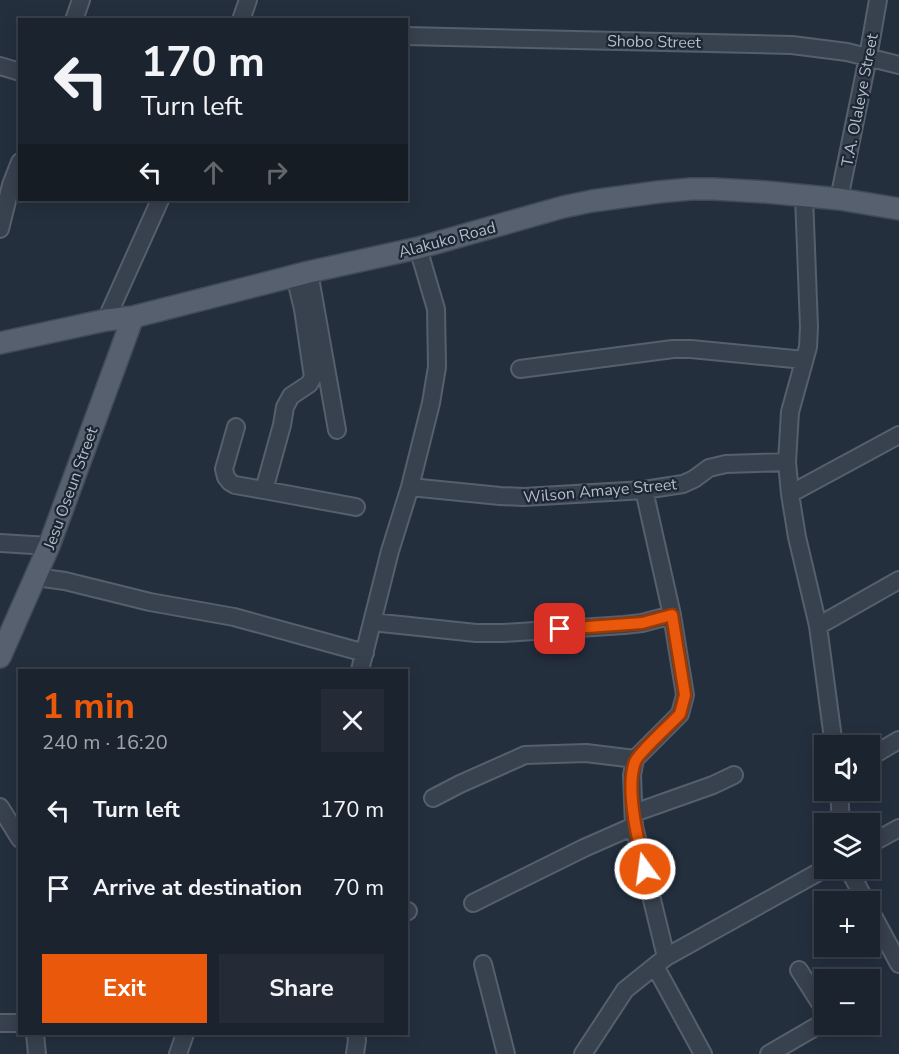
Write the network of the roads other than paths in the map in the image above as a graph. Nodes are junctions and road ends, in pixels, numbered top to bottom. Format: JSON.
{"nodes":[{"id":1,"x":81,"y":0,"type":"edge"},
{"id":2,"x":248,"y":0,"type":"edge"},
{"id":3,"x":878,"y":0,"type":"edge"},
{"id":4,"x":75,"y":18,"type":"edge"},
{"id":5,"x":242,"y":18,"type":"edge"},
{"id":6,"x":408,"y":36,"type":"edge"},
{"id":7,"x":868,"y":57,"type":"junction"},
{"id":8,"x":899,"y":65,"type":"edge"},
{"id":9,"x":0,"y":66,"type":"edge"},
{"id":10,"x":18,"y":71,"type":"edge"},
{"id":11,"x":18,"y":165,"type":"edge"},
{"id":12,"x":6,"y":184,"type":"edge"},
{"id":13,"x":804,"y":196,"type":"junction"},
{"id":14,"x":839,"y":199,"type":"junction"},
{"id":15,"x":160,"y":201,"type":"edge"},
{"id":16,"x":899,"y":209,"type":"edge"},
{"id":17,"x":0,"y":229,"type":"edge"},
{"id":18,"x":418,"y":248,"type":"junction"},
{"id":19,"x":302,"y":274,"type":"junction"},
{"id":20,"x":133,"y":317,"type":"junction"},
{"id":21,"x":106,"y":320,"type":"junction"},
{"id":22,"x":0,"y":343,"type":"edge"},
{"id":23,"x":804,"y":360,"type":"junction"},
{"id":24,"x":520,"y":369,"type":"dead end"},
{"id":25,"x":236,"y":427,"type":"dead end"},
{"id":26,"x":337,"y":430,"type":"dead end"},
{"id":27,"x":899,"y":435,"type":"edge"},
{"id":28,"x":787,"y":462,"type":"junction"},
{"id":29,"x":410,"y":487,"type":"junction"},
{"id":30,"x":264,"y":490,"type":"junction"},
{"id":31,"x":644,"y":490,"type":"junction"},
{"id":32,"x":790,"y":494,"type":"junction"},
{"id":33,"x":356,"y":507,"type":"dead end"},
{"id":34,"x":0,"y":543,"type":"edge"},
{"id":35,"x":50,"y":546,"type":"junction"},
{"id":36,"x":36,"y":577,"type":"junction"},
{"id":37,"x":899,"y":580,"type":"edge"},
{"id":38,"x":672,"y":615,"type":"junction"},
{"id":39,"x":372,"y":622,"type":"junction"},
{"id":40,"x":818,"y":627,"type":"junction"},
{"id":41,"x":365,"y":653,"type":"junction"},
{"id":42,"x":0,"y":657,"type":"edge"},
{"id":43,"x":360,"y":669,"type":"edge"},
{"id":44,"x":833,"y":735,"type":"edge"},
{"id":45,"x":899,"y":740,"type":"edge"},
{"id":46,"x":880,"y":751,"type":"edge"},
{"id":47,"x":635,"y":759,"type":"junction"},
{"id":48,"x":734,"y":775,"type":"dead end"},
{"id":49,"x":433,"y":798,"type":"dead end"},
{"id":50,"x":0,"y":807,"type":"edge"},
{"id":51,"x":634,"y":819,"type":"junction"},
{"id":52,"x":899,"y":828,"type":"edge"},
{"id":53,"x":18,"y":836,"type":"edge"},
{"id":54,"x":880,"y":838,"type":"edge"},
{"id":55,"x":814,"y":875,"type":"edge"},
{"id":56,"x":473,"y":903,"type":"dead end"},
{"id":57,"x":880,"y":928,"type":"edge"},
{"id":58,"x":660,"y":961,"type":"junction"},
{"id":59,"x":899,"y":963,"type":"edge"},
{"id":60,"x":483,"y":964,"type":"dead end"},
{"id":61,"x":799,"y":970,"type":"dead end"},
{"id":62,"x":814,"y":994,"type":"edge"},
{"id":63,"x":0,"y":1023,"type":"edge"},
{"id":64,"x":18,"y":1023,"type":"edge"},
{"id":65,"x":814,"y":1028,"type":"edge"},
{"id":66,"x":35,"y":1035,"type":"edge"},
{"id":67,"x":185,"y":1035,"type":"edge"},
{"id":68,"x":356,"y":1035,"type":"edge"},
{"id":69,"x":37,"y":1054,"type":"edge"},
{"id":70,"x":178,"y":1054,"type":"edge"},
{"id":71,"x":355,"y":1054,"type":"edge"},
{"id":72,"x":506,"y":1054,"type":"edge"},
{"id":73,"x":583,"y":1054,"type":"edge"},
{"id":74,"x":703,"y":1054,"type":"edge"},
{"id":75,"x":769,"y":1054,"type":"edge"}],
"edges":[{"from":1,"to":4,"type":"street"},
{"from":2,"to":5,"type":"street"},
{"from":3,"to":7,"type":"street","name":"T.A. Olaleye Street"},
{"from":6,"to":7,"type":"street","name":"Shobo Street"},
{"from":7,"to":8,"type":"street","name":"Shobo Street"},
{"from":7,"to":14,"type":"street","name":"T.A. Olaleye Street"},
{"from":9,"to":10,"type":"street"},
{"from":11,"to":12,"type":"street"},
{"from":12,"to":17,"type":"street"},
{"from":13,"to":14,"type":"main road","name":"Alakuko Road"},
{"from":13,"to":18,"type":"main road","name":"Alakuko Road"},
{"from":13,"to":23,"type":"street"},
{"from":14,"to":16,"type":"main road","name":"Alakuko Road"},
{"from":15,"to":21,"type":"street"},
{"from":18,"to":19,"type":"main road","name":"Alakuko Road"},
{"from":18,"to":29,"type":"street"},
{"from":19,"to":20,"type":"main road","name":"Alakuko Road"},
{"from":19,"to":26,"type":"street"},
{"from":19,"to":30,"type":"street"},
{"from":20,"to":21,"type":"main road","name":"Alakuko Road"},
{"from":20,"to":35,"type":"main road","name":"Jesu Oseun Street"},
{"from":21,"to":22,"type":"main road","name":"Alakuko Road"},
{"from":23,"to":24,"type":"street"},
{"from":23,"to":28,"type":"street"},
{"from":25,"to":30,"type":"street"},
{"from":27,"to":32,"type":"street"},
{"from":28,"to":31,"type":"street","name":"Wilson Amaye Street"},
{"from":28,"to":32,"type":"street"},
{"from":29,"to":31,"type":"street","name":"Wilson Amaye Street"},
{"from":29,"to":39,"type":"street"},
{"from":30,"to":33,"type":"street"},
{"from":31,"to":38,"type":"street"},
{"from":32,"to":40,"type":"street"},
{"from":34,"to":35,"type":"street"},
{"from":35,"to":36,"type":"main road","name":"Jesu Oseun Street"},
{"from":36,"to":41,"type":"street"},
{"from":36,"to":42,"type":"main road","name":"Jesu Oseun Street"},
{"from":37,"to":40,"type":"street"},
{"from":38,"to":39,"type":"street"},
{"from":38,"to":47,"type":"street"},
{"from":39,"to":41,"type":"street"},
{"from":40,"to":44,"type":"street"},
{"from":41,"to":43,"type":"street"},
{"from":45,"to":46,"type":"street"},
{"from":47,"to":49,"type":"street"},
{"from":47,"to":51,"type":"street"},
{"from":48,"to":51,"type":"street"},
{"from":50,"to":53,"type":"street"},
{"from":51,"to":56,"type":"street"},
{"from":51,"to":58,"type":"street"},
{"from":52,"to":54,"type":"street"},
{"from":55,"to":58,"type":"street"},
{"from":57,"to":59,"type":"street"},
{"from":58,"to":73,"type":"street"},
{"from":58,"to":74,"type":"street"},
{"from":60,"to":72,"type":"street"},
{"from":61,"to":62,"type":"street"},
{"from":63,"to":64,"type":"street"},
{"from":65,"to":75,"type":"street"},
{"from":66,"to":69,"type":"street"},
{"from":67,"to":70,"type":"street"},
{"from":68,"to":71,"type":"street"}]}
